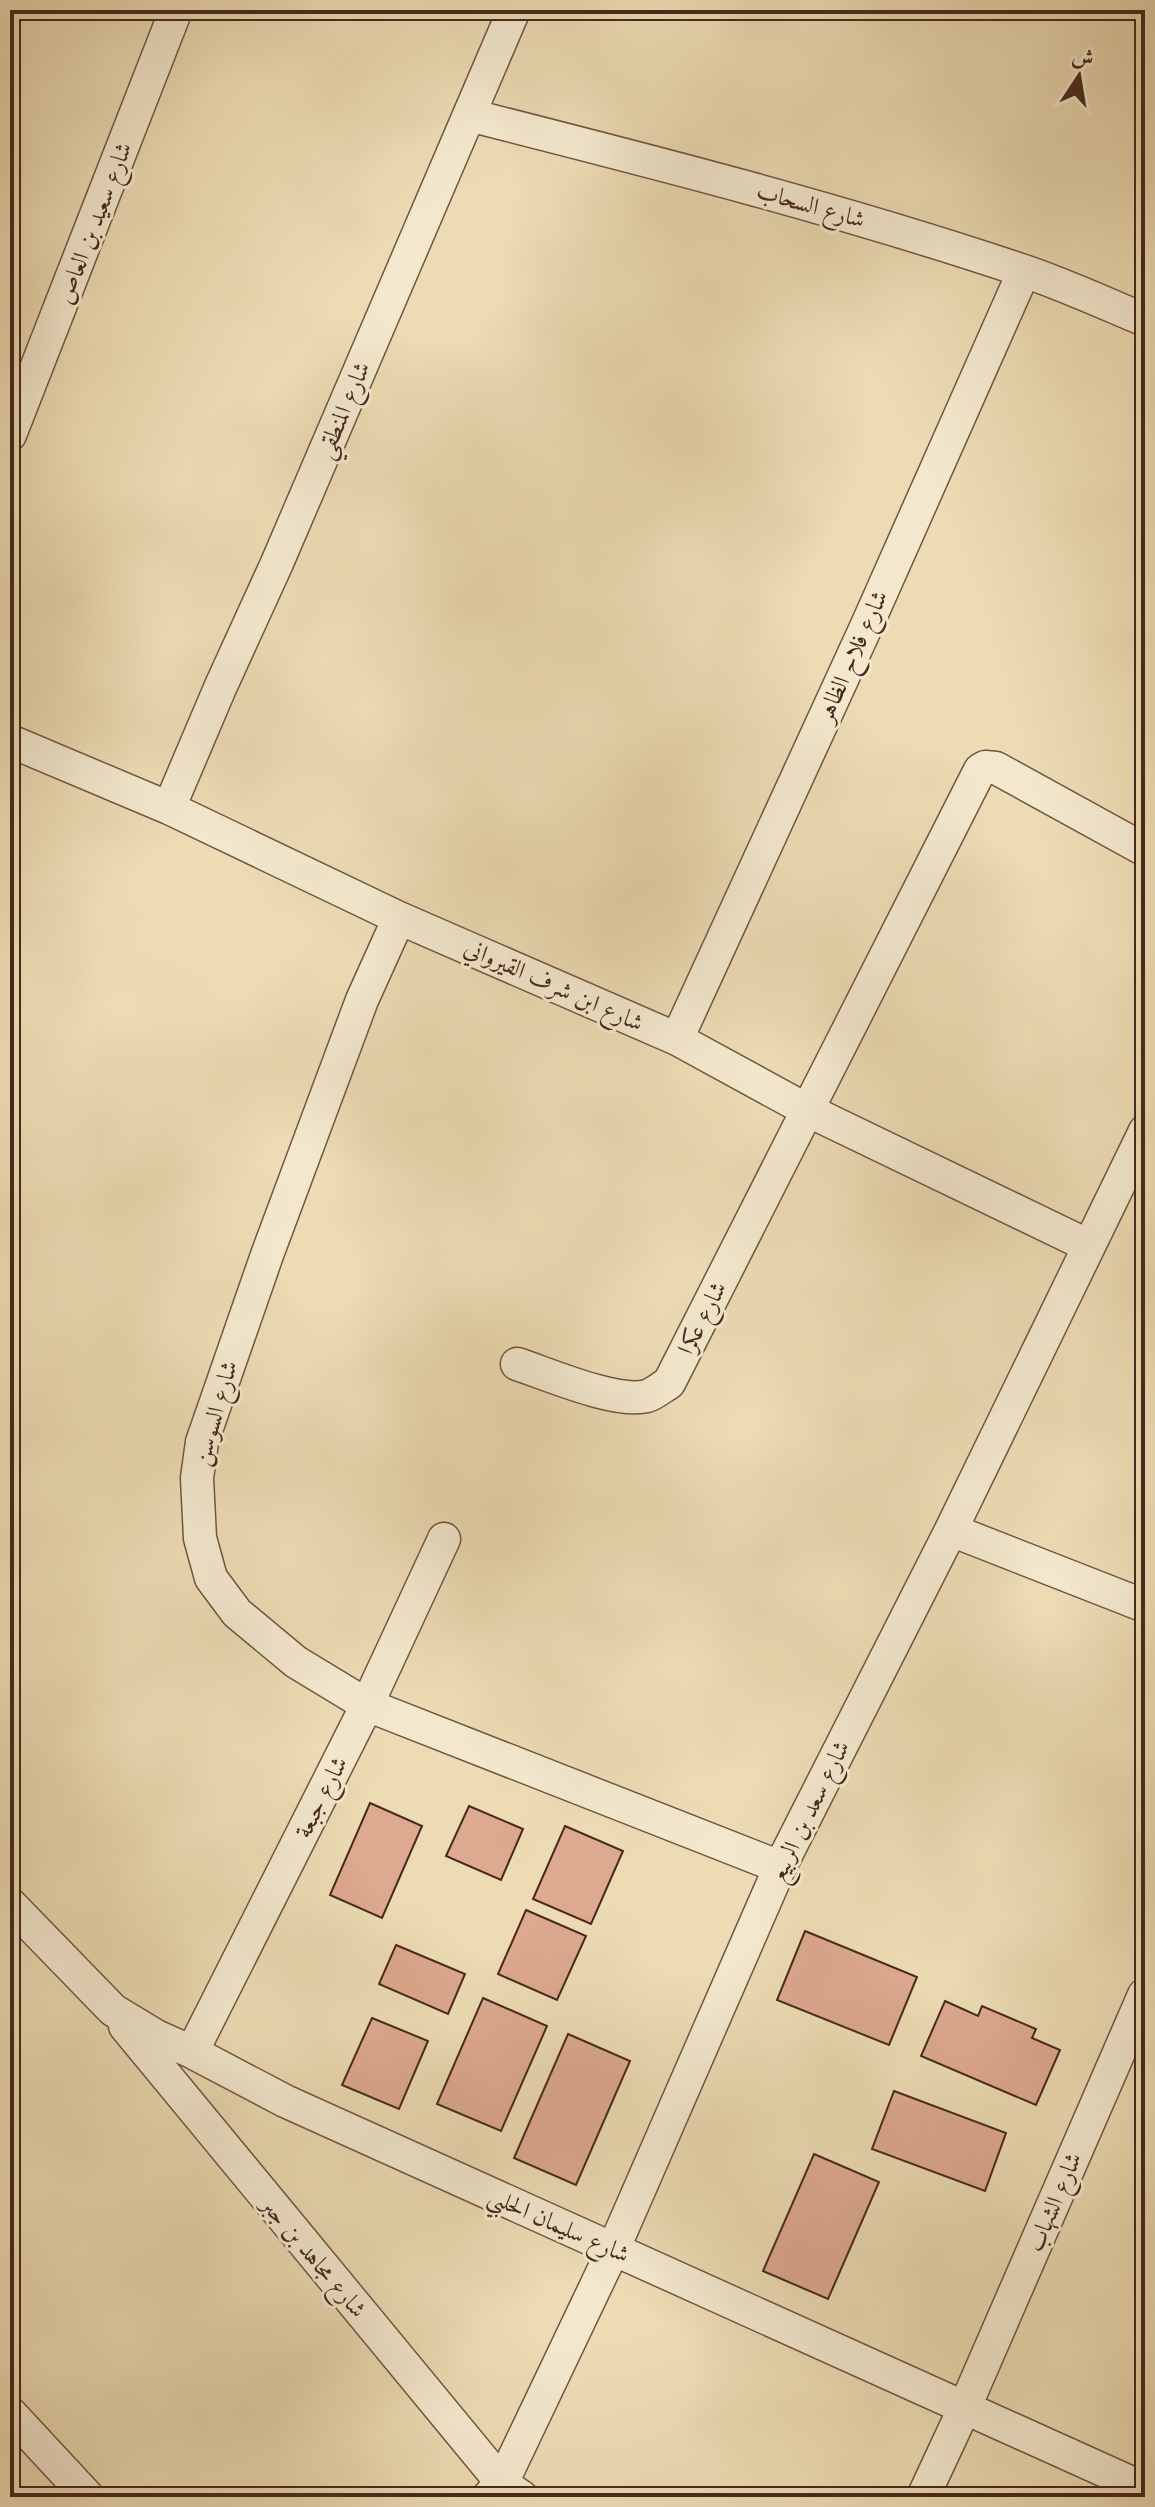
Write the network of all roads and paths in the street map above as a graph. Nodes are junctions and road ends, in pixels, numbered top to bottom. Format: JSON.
{"nodes":[{"id":1,"x":176,"y":10,"type":"edge"},
{"id":2,"x":514,"y":10,"type":"edge"},
{"id":3,"x":469,"y":115,"type":"junction"},
{"id":4,"x":1024,"y":271,"type":"junction"},
{"id":5,"x":1145,"y":320,"type":"edge"},
{"id":6,"x":10,"y":435,"type":"edge"},
{"id":7,"x":10,"y":741,"type":"edge"},
{"id":8,"x":169,"y":808,"type":"junction"},
{"id":9,"x":1145,"y":850,"type":"edge"},
{"id":10,"x":399,"y":918,"type":"junction"},
{"id":11,"x":677,"y":1039,"type":"junction"},
{"id":12,"x":807,"y":1110,"type":"junction"},
{"id":13,"x":1145,"y":1131,"type":"edge"},
{"id":14,"x":1089,"y":1246,"type":"junction"},
{"id":15,"x":517,"y":1364,"type":"dead end"},
{"id":16,"x":951,"y":1530,"type":"junction"},
{"id":17,"x":444,"y":1539,"type":"dead end"},
{"id":18,"x":1145,"y":1606,"type":"edge"},
{"id":19,"x":367,"y":1705,"type":"junction"},
{"id":20,"x":780,"y":1867,"type":"junction"},
{"id":21,"x":10,"y":1904,"type":"edge"},
{"id":22,"x":1144,"y":1995,"type":"edge"},
{"id":23,"x":113,"y":2010,"type":"junction"},
{"id":24,"x":192,"y":2052,"type":"junction"},
{"id":25,"x":613,"y":2250,"type":"junction"},
{"id":26,"x":964,"y":2409,"type":"junction"},
{"id":27,"x":10,"y":2413,"type":"edge"},
{"id":28,"x":1145,"y":2489,"type":"edge"},
{"id":29,"x":504,"y":2492,"type":"edge"},
{"id":30,"x":88,"y":2497,"type":"edge"},
{"id":31,"x":923,"y":2497,"type":"edge"}],
"edges":[{"from":1,"to":6,"type":"street","name":"شارع سعيد بن العاص"},
{"from":2,"to":3,"type":"street","name":"شارع المنطقي"},
{"from":3,"to":4,"type":"street","name":"شارع السحاب"},
{"from":3,"to":8,"type":"street","name":"شارع المنطقي"},
{"from":4,"to":5,"type":"street","name":"شارع السحاب"},
{"from":4,"to":11,"type":"street","name":"شارع فلاح الظاهر"},
{"from":7,"to":8,"type":"street","name":"شارع ابن شرف القيرواني"},
{"from":8,"to":10,"type":"street","name":"شارع ابن شرف القيرواني"},
{"from":9,"to":12,"type":"street","name":"شارع عكرا"},
{"from":10,"to":11,"type":"street","name":"شارع ابن شرف القيرواني"},
{"from":10,"to":19,"type":"street","name":"شارع السوسن"},
{"from":11,"to":12,"type":"street","name":"شارع ابن شرف القيرواني"},
{"from":12,"to":14,"type":"street","name":"شارع ابن شرف القيرواني"},
{"from":12,"to":15,"type":"street","name":"شارع عكرا"},
{"from":13,"to":14,"type":"street","name":"شارع سعد بن الربيع"},
{"from":14,"to":16,"type":"street","name":"شارع سعد بن الربيع"},
{"from":16,"to":18,"type":"street"},
{"from":16,"to":20,"type":"street","name":"شارع سعد بن الربيع"},
{"from":17,"to":19,"type":"street","name":"شارع جبعة"},
{"from":19,"to":20,"type":"street","name":"شارع السوسن"},
{"from":19,"to":24,"type":"street","name":"شارع جبعة"},
{"from":20,"to":25,"type":"street","name":"شارع سعد بن الربيع"},
{"from":21,"to":23,"type":"street","name":"شارع سليمان الحلبي"},
{"from":22,"to":26,"type":"street","name":"شارع الشهاب"},
{"from":23,"to":24,"type":"street","name":"شارع سليمان الحلبي"},
{"from":23,"to":29,"type":"street","name":"شارع مجاهد بن جبر"},
{"from":24,"to":25,"type":"street","name":"شارع سليمان الحلبي"},
{"from":25,"to":26,"type":"street","name":"شارع سليمان الحلبي"},
{"from":25,"to":29,"type":"street","name":"شارع سعد بن الربيع"},
{"from":26,"to":28,"type":"street","name":"شارع سليمان الحلبي"},
{"from":26,"to":31,"type":"street","name":"شارع الشهاب"},
{"from":27,"to":30,"type":"street"}]}
